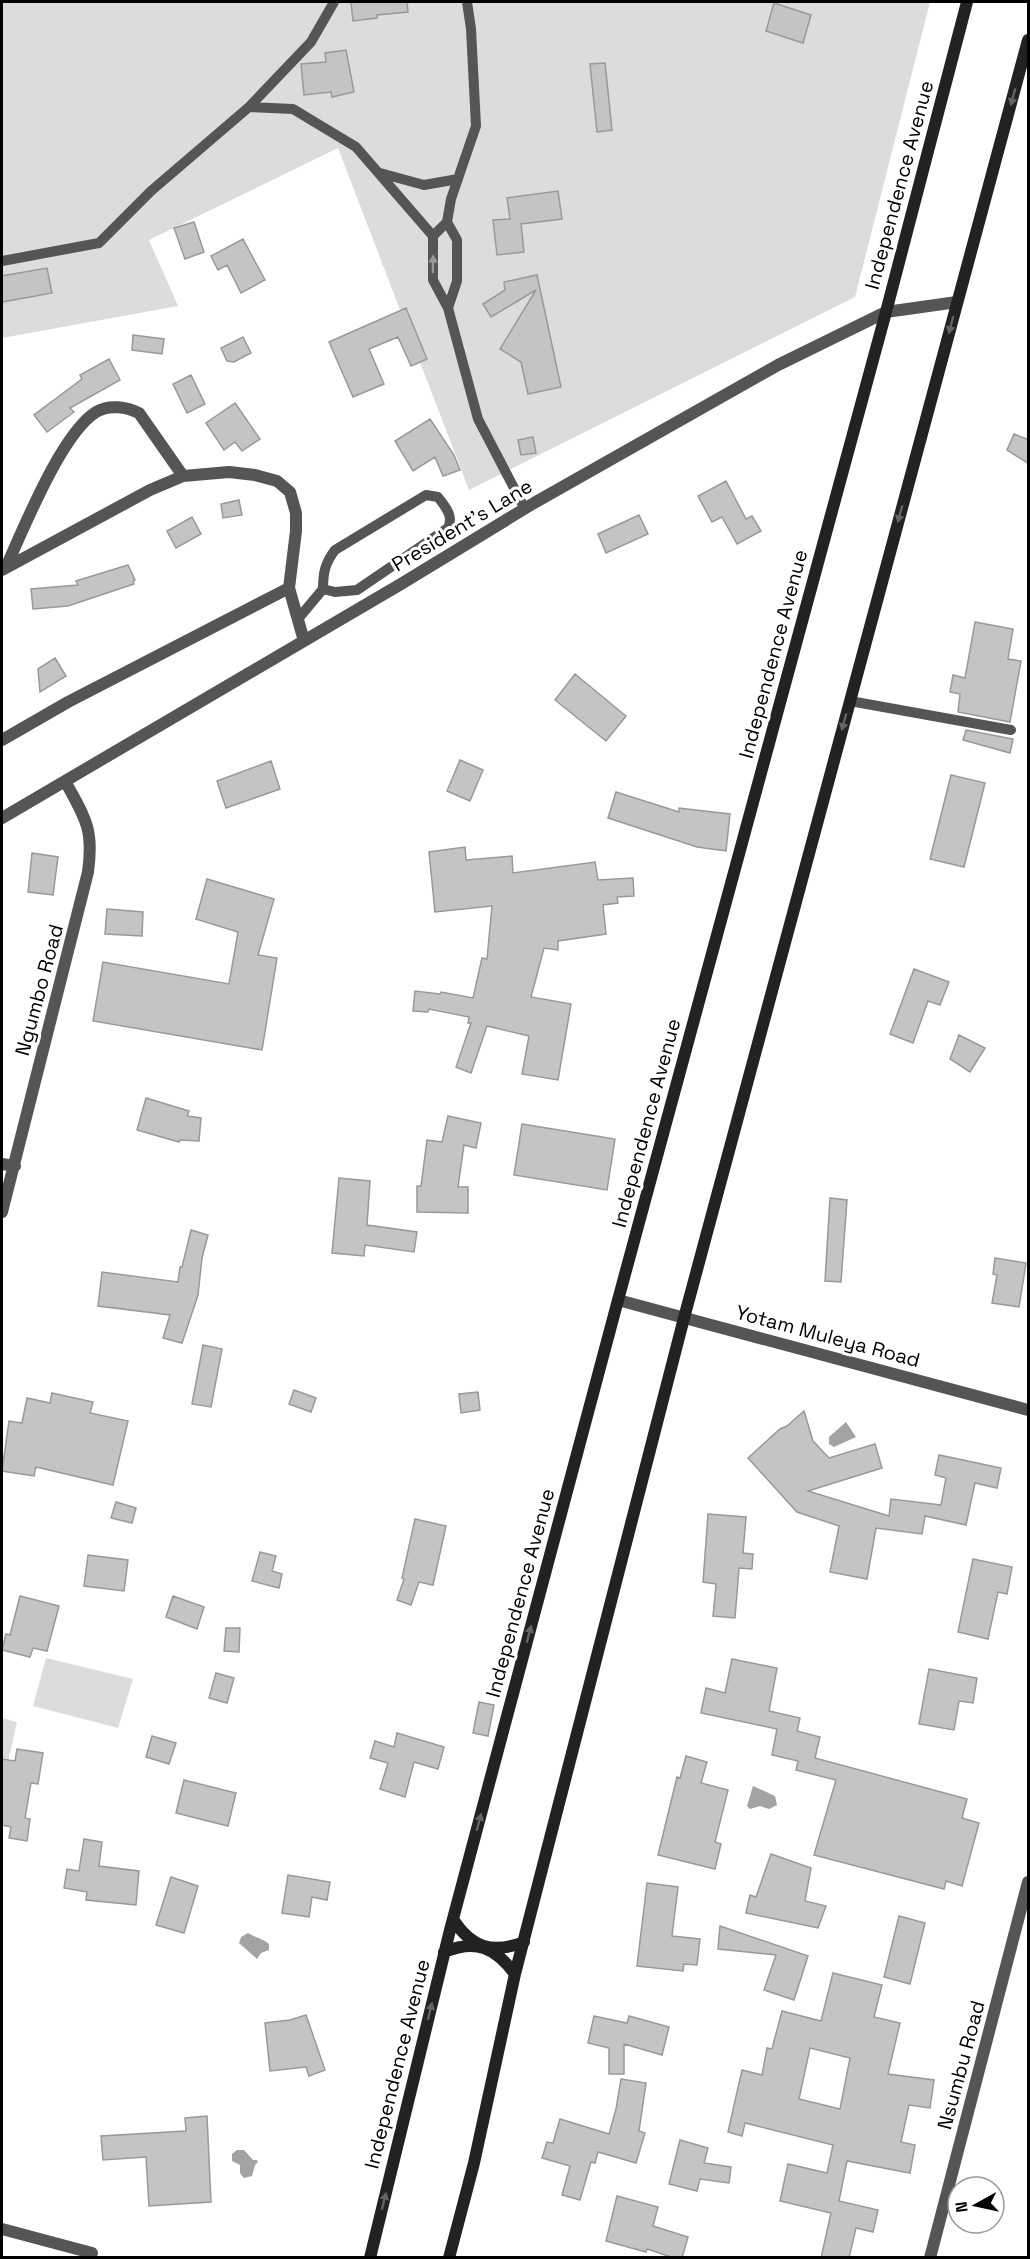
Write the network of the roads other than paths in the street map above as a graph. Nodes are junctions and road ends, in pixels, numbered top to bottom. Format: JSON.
{"nodes":[{"id":1,"x":334,"y":2,"type":"edge"},
{"id":2,"x":467,"y":2,"type":"edge"},
{"id":3,"x":967,"y":2,"type":"edge"},
{"id":4,"x":1029,"y":40,"type":"edge"},
{"id":5,"x":249,"y":107,"type":"junction"},
{"id":6,"x":380,"y":173,"type":"junction"},
{"id":7,"x":458,"y":179,"type":"junction"},
{"id":8,"x":447,"y":222,"type":"junction"},
{"id":9,"x":433,"y":236,"type":"junction"},
{"id":10,"x":2,"y":261,"type":"edge"},
{"id":11,"x":957,"y":302,"type":"junction"},
{"id":12,"x":448,"y":308,"type":"junction"},
{"id":13,"x":886,"y":312,"type":"junction"},
{"id":14,"x":183,"y":476,"type":"junction"},
{"id":15,"x":525,"y":509,"type":"junction"},
{"id":16,"x":4,"y":569,"type":"edge"},
{"id":17,"x":289,"y":588,"type":"junction"},
{"id":18,"x":323,"y":589,"type":"junction"},
{"id":19,"x":298,"y":619,"type":"junction"},
{"id":20,"x":304,"y":641,"type":"junction"},
{"id":21,"x":850,"y":701,"type":"junction"},
{"id":22,"x":1011,"y":730,"type":"dead end"},
{"id":23,"x":2,"y":740,"type":"edge"},
{"id":24,"x":65,"y":781,"type":"junction"},
{"id":25,"x":2,"y":818,"type":"edge"},
{"id":26,"x":2,"y":1164,"type":"edge"},
{"id":27,"x":15,"y":1166,"type":"junction"},
{"id":28,"x":2,"y":1212,"type":"edge"},
{"id":29,"x":618,"y":1300,"type":"junction"},
{"id":30,"x":684,"y":1318,"type":"junction"},
{"id":31,"x":1029,"y":1410,"type":"edge"},
{"id":32,"x":1029,"y":1882,"type":"edge"},
{"id":33,"x":453,"y":1919,"type":"junction"},
{"id":34,"x":524,"y":1942,"type":"junction"},
{"id":35,"x":444,"y":1952,"type":"junction"},
{"id":36,"x":515,"y":1974,"type":"junction"},
{"id":37,"x":2,"y":2229,"type":"edge"},
{"id":38,"x":92,"y":2253,"type":"dead end"},
{"id":39,"x":370,"y":2258,"type":"edge"},
{"id":40,"x":449,"y":2258,"type":"edge"},
{"id":41,"x":930,"y":2258,"type":"edge"}],
"edges":[{"from":1,"to":5,"type":"lane"},
{"from":2,"to":7,"type":"lane"},
{"from":3,"to":13,"type":"main road","name":"Independence Avenue"},
{"from":4,"to":11,"type":"main road","one_way":true},
{"from":5,"to":6,"type":"lane"},
{"from":5,"to":10,"type":"lane"},
{"from":6,"to":7,"type":"lane"},
{"from":6,"to":9,"type":"lane"},
{"from":7,"to":8,"type":"lane"},
{"from":8,"to":9,"type":"lane"},
{"from":8,"to":12,"type":"lane"},
{"from":12,"to":9,"type":"lane","one_way":true},
{"from":11,"to":13,"type":"street","name":"President's Lane"},
{"from":11,"to":21,"type":"main road","one_way":true},
{"from":12,"to":15,"type":"lane"},
{"from":13,"to":15,"type":"street","name":"President's Lane"},
{"from":13,"to":29,"type":"main road","name":"Independence Avenue"},
{"from":14,"to":16,"type":"street"},
{"from":14,"to":16,"type":"street"},
{"from":14,"to":17,"type":"street"},
{"from":15,"to":20,"type":"street","name":"President's Lane"},
{"from":17,"to":19,"type":"street"},
{"from":17,"to":23,"type":"street"},
{"from":18,"to":18,"type":"lane"},
{"from":18,"to":19,"type":"lane"},
{"from":19,"to":20,"type":"street"},
{"from":20,"to":24,"type":"street","name":"President's Lane"},
{"from":21,"to":22,"type":"lane"},
{"from":21,"to":30,"type":"main road","one_way":true},
{"from":24,"to":25,"type":"street","name":"President's Lane"},
{"from":24,"to":27,"type":"street","name":"Ngumbo Road"},
{"from":26,"to":27,"type":"street"},
{"from":27,"to":28,"type":"street","name":"Ngumbo Road"},
{"from":29,"to":30,"type":"street","name":"Yotam Muleya Road"},
{"from":33,"to":29,"type":"main road","name":"Independence Avenue","one_way":true},
{"from":30,"to":31,"type":"street","name":"Yotam Muleya Road"},
{"from":30,"to":34,"type":"main road"},
{"from":32,"to":41,"type":"street","name":"Nsumbu Road"},
{"from":33,"to":34,"type":"main road"},
{"from":33,"to":35,"type":"main road","name":"Independence Avenue"},
{"from":34,"to":36,"type":"main road"},
{"from":35,"to":36,"type":"main road"},
{"from":39,"to":35,"type":"main road","name":"Independence Avenue","one_way":true},
{"from":36,"to":40,"type":"main road"},
{"from":37,"to":38,"type":"street"}]}
